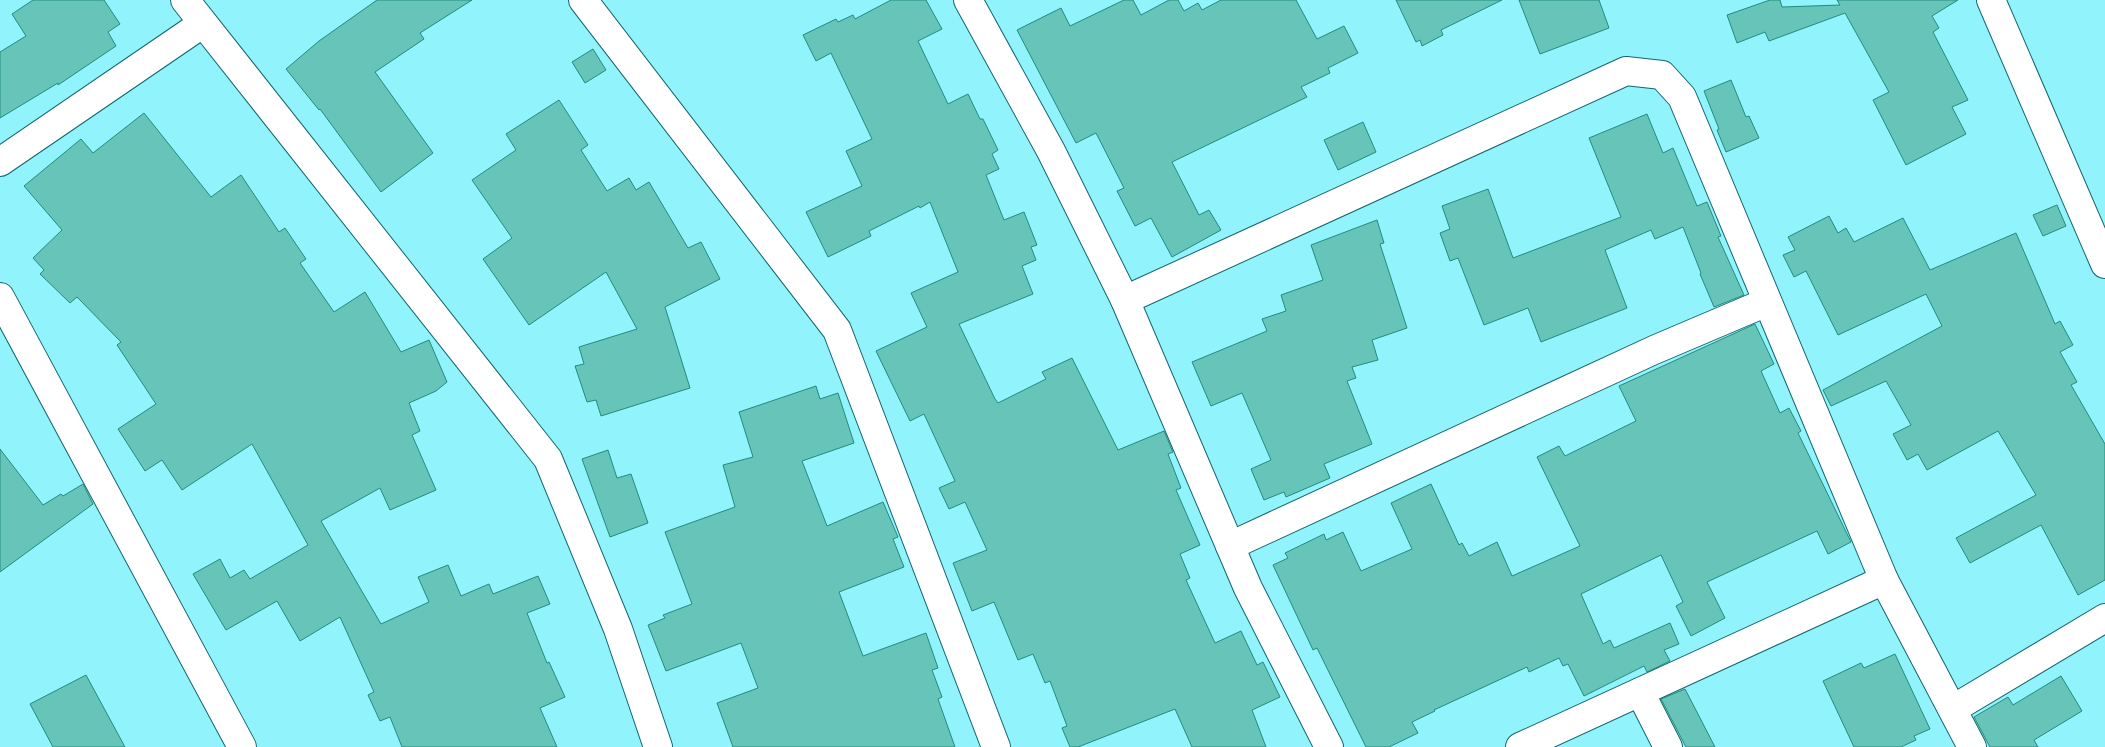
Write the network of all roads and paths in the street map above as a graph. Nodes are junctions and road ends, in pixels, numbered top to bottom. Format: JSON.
{"nodes":[{"id":1,"x":185,"y":0,"type":"edge"},
{"id":2,"x":583,"y":0,"type":"edge"},
{"id":3,"x":1991,"y":0,"type":"edge"},
{"id":4,"x":976,"y":2,"type":"edge"},
{"id":5,"x":202,"y":24,"type":"junction"},
{"id":6,"x":0,"y":162,"type":"edge"},
{"id":7,"x":2105,"y":264,"type":"edge"},
{"id":8,"x":0,"y":297,"type":"edge"},
{"id":9,"x":1125,"y":300,"type":"junction"},
{"id":10,"x":1767,"y":302,"type":"junction"},
{"id":11,"x":1230,"y":546,"type":"junction"},
{"id":12,"x":1884,"y":580,"type":"junction"},
{"id":13,"x":2105,"y":618,"type":"edge"},
{"id":14,"x":1640,"y":692,"type":"junction"},
{"id":15,"x":1953,"y":709,"type":"junction"},
{"id":16,"x":242,"y":747,"type":"edge"},
{"id":17,"x":658,"y":747,"type":"edge"},
{"id":18,"x":996,"y":747,"type":"edge"},
{"id":19,"x":1329,"y":747,"type":"edge"},
{"id":20,"x":1520,"y":747,"type":"edge"},
{"id":21,"x":1668,"y":747,"type":"edge"},
{"id":22,"x":1972,"y":747,"type":"edge"}],
"edges":[{"from":1,"to":5,"type":"street"},
{"from":2,"to":18,"type":"street"},
{"from":3,"to":7,"type":"street"},
{"from":4,"to":9,"type":"street"},
{"from":5,"to":6,"type":"street"},
{"from":5,"to":17,"type":"street"},
{"from":8,"to":16,"type":"street"},
{"from":9,"to":10,"type":"street"},
{"from":9,"to":11,"type":"street"},
{"from":10,"to":11,"type":"street"},
{"from":10,"to":12,"type":"street"},
{"from":11,"to":19,"type":"street"},
{"from":12,"to":14,"type":"street"},
{"from":12,"to":15,"type":"street"},
{"from":13,"to":15,"type":"street"},
{"from":14,"to":20,"type":"street"},
{"from":14,"to":21,"type":"street"},
{"from":15,"to":22,"type":"street"}]}
